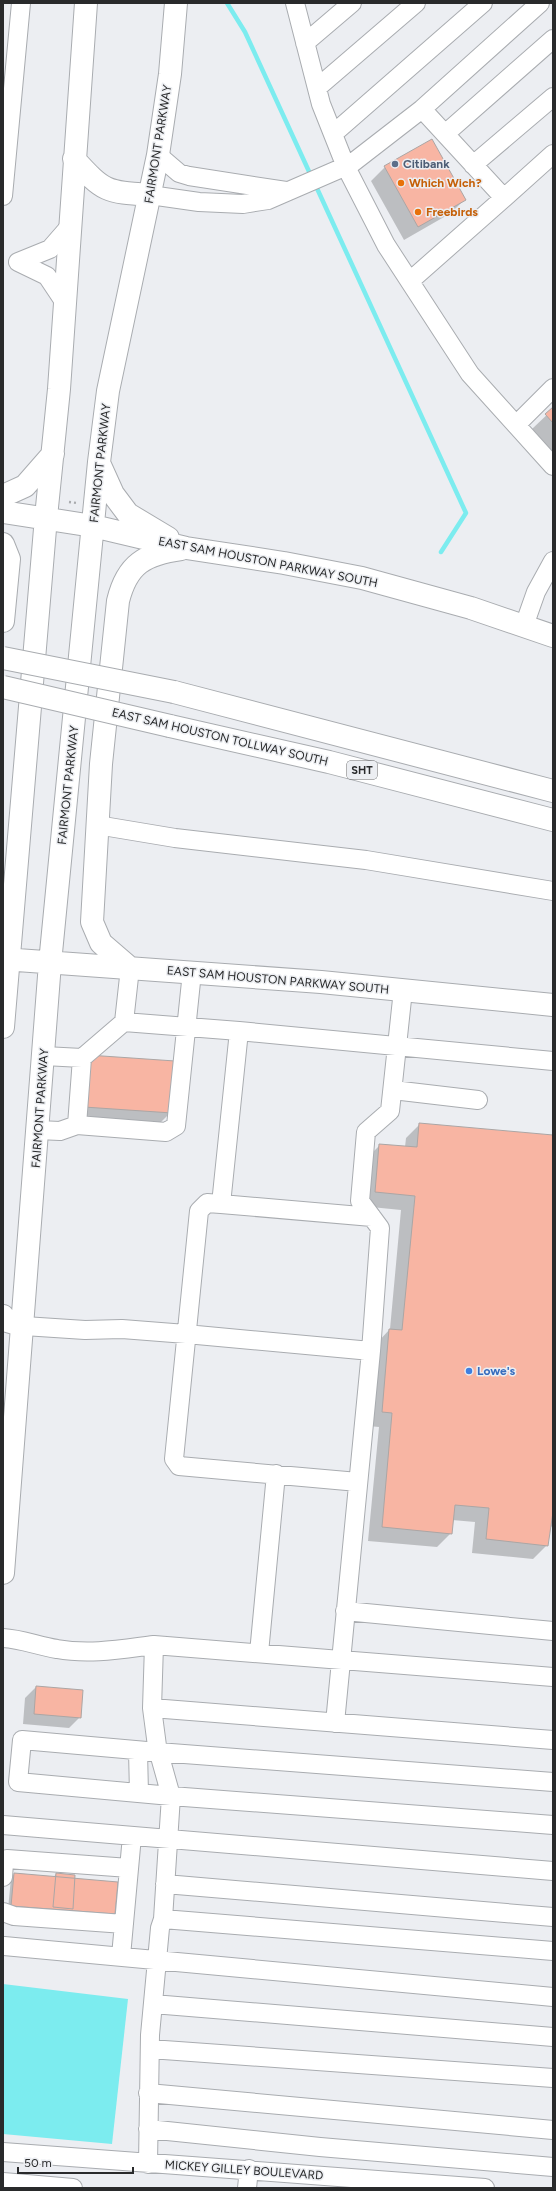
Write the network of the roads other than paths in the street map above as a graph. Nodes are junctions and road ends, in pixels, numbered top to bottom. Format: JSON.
{"nodes":[{"id":1,"x":21,"y":3,"type":"edge"},
{"id":2,"x":86,"y":3,"type":"edge"},
{"id":3,"x":176,"y":3,"type":"edge"},
{"id":4,"x":295,"y":3,"type":"edge"},
{"id":5,"x":352,"y":3,"type":"edge"},
{"id":6,"x":416,"y":3,"type":"edge"},
{"id":7,"x":483,"y":3,"type":"edge"},
{"id":8,"x":540,"y":3,"type":"edge"},
{"id":9,"x":553,"y":38,"type":"edge"},
{"id":10,"x":305,"y":43,"type":"junction"},
{"id":11,"x":317,"y":88,"type":"junction"},
{"id":12,"x":553,"y":97,"type":"edge"},
{"id":13,"x":422,"y":109,"type":"junction"},
{"id":14,"x":333,"y":134,"type":"junction"},
{"id":15,"x":445,"y":134,"type":"junction"},
{"id":16,"x":553,"y":154,"type":"edge"},
{"id":17,"x":158,"y":155,"type":"junction"},
{"id":18,"x":74,"y":159,"type":"junction"},
{"id":19,"x":473,"y":165,"type":"junction"},
{"id":20,"x":346,"y":166,"type":"junction"},
{"id":21,"x":290,"y":192,"type":"junction"},
{"id":22,"x":150,"y":195,"type":"junction"},
{"id":23,"x":3,"y":196,"type":"edge"},
{"id":24,"x":504,"y":198,"type":"junction"},
{"id":25,"x":70,"y":226,"type":"junction"},
{"id":26,"x":11,"y":262,"type":"edge"},
{"id":27,"x":410,"y":281,"type":"junction"},
{"id":28,"x":65,"y":303,"type":"junction"},
{"id":29,"x":553,"y":388,"type":"edge"},
{"id":30,"x":516,"y":424,"type":"junction"},
{"id":31,"x":53,"y":454,"type":"junction"},
{"id":32,"x":99,"y":462,"type":"junction"},
{"id":33,"x":553,"y":466,"type":"edge"},
{"id":34,"x":3,"y":496,"type":"edge"},
{"id":35,"x":3,"y":512,"type":"edge"},
{"id":36,"x":46,"y":517,"type":"junction"},
{"id":37,"x":93,"y":526,"type":"junction"},
{"id":38,"x":3,"y":544,"type":"edge"},
{"id":39,"x":186,"y":548,"type":"junction"},
{"id":40,"x":553,"y":561,"type":"edge"},
{"id":41,"x":3,"y":621,"type":"edge"},
{"id":42,"x":524,"y":626,"type":"junction"},
{"id":43,"x":553,"y":636,"type":"edge"},
{"id":44,"x":3,"y":658,"type":"edge"},
{"id":45,"x":3,"y":687,"type":"edge"},
{"id":46,"x":553,"y":791,"type":"edge"},
{"id":47,"x":553,"y":820,"type":"edge"},
{"id":48,"x":98,"y":825,"type":"junction"},
{"id":49,"x":553,"y":891,"type":"edge"},
{"id":50,"x":6,"y":959,"type":"edge"},
{"id":51,"x":50,"y":964,"type":"junction"},
{"id":52,"x":130,"y":968,"type":"junction"},
{"id":53,"x":192,"y":972,"type":"junction"},
{"id":54,"x":403,"y":990,"type":"junction"},
{"id":55,"x":553,"y":1005,"type":"edge"},
{"id":56,"x":124,"y":1022,"type":"junction"},
{"id":57,"x":3,"y":1023,"type":"edge"},
{"id":58,"x":3,"y":1027,"type":"edge"},
{"id":59,"x":185,"y":1027,"type":"junction"},
{"id":60,"x":239,"y":1031,"type":"junction"},
{"id":61,"x":397,"y":1044,"type":"junction"},
{"id":62,"x":44,"y":1056,"type":"junction"},
{"id":63,"x":82,"y":1058,"type":"junction"},
{"id":64,"x":553,"y":1061,"type":"edge"},
{"id":65,"x":393,"y":1090,"type":"junction"},
{"id":66,"x":478,"y":1100,"type":"dead end"},
{"id":67,"x":77,"y":1125,"type":"junction"},
{"id":68,"x":38,"y":1130,"type":"junction"},
{"id":69,"x":221,"y":1204,"type":"junction"},
{"id":70,"x":372,"y":1217,"type":"junction"},
{"id":71,"x":3,"y":1316,"type":"edge"},
{"id":72,"x":24,"y":1326,"type":"junction"},
{"id":73,"x":186,"y":1334,"type":"junction"},
{"id":74,"x":371,"y":1351,"type":"junction"},
{"id":75,"x":276,"y":1474,"type":"junction"},
{"id":76,"x":358,"y":1482,"type":"junction"},
{"id":77,"x":6,"y":1491,"type":"edge"},
{"id":78,"x":3,"y":1573,"type":"edge"},
{"id":79,"x":345,"y":1611,"type":"junction"},
{"id":80,"x":553,"y":1631,"type":"edge"},
{"id":81,"x":3,"y":1638,"type":"edge"},
{"id":82,"x":154,"y":1645,"type":"junction"},
{"id":83,"x":259,"y":1653,"type":"junction"},
{"id":84,"x":340,"y":1660,"type":"junction"},
{"id":85,"x":553,"y":1677,"type":"edge"},
{"id":86,"x":152,"y":1708,"type":"junction"},
{"id":87,"x":335,"y":1723,"type":"junction"},
{"id":88,"x":553,"y":1740,"type":"edge"},
{"id":89,"x":138,"y":1751,"type":"junction"},
{"id":90,"x":158,"y":1752,"type":"junction"},
{"id":91,"x":553,"y":1782,"type":"edge"},
{"id":92,"x":139,"y":1793,"type":"junction"},
{"id":93,"x":171,"y":1796,"type":"junction"},
{"id":94,"x":3,"y":1824,"type":"edge"},
{"id":95,"x":553,"y":1825,"type":"edge"},
{"id":96,"x":132,"y":1836,"type":"junction"},
{"id":97,"x":168,"y":1839,"type":"junction"},
{"id":98,"x":129,"y":1868,"type":"junction"},
{"id":99,"x":553,"y":1871,"type":"edge"},
{"id":100,"x":3,"y":1877,"type":"edge"},
{"id":101,"x":165,"y":1884,"type":"junction"},
{"id":102,"x":3,"y":1912,"type":"edge"},
{"id":103,"x":553,"y":1917,"type":"edge"},
{"id":104,"x":163,"y":1919,"type":"junction"},
{"id":105,"x":124,"y":1924,"type":"junction"},
{"id":106,"x":4,"y":1946,"type":"edge"},
{"id":107,"x":553,"y":1951,"type":"edge"},
{"id":108,"x":121,"y":1956,"type":"junction"},
{"id":109,"x":157,"y":1959,"type":"junction"},
{"id":110,"x":553,"y":1997,"type":"edge"},
{"id":111,"x":153,"y":2004,"type":"junction"},
{"id":112,"x":553,"y":2037,"type":"edge"},
{"id":113,"x":150,"y":2049,"type":"junction"},
{"id":114,"x":553,"y":2078,"type":"edge"},
{"id":115,"x":148,"y":2093,"type":"junction"},
{"id":116,"x":148,"y":2129,"type":"junction"},
{"id":117,"x":553,"y":2130,"type":"edge"},
{"id":118,"x":3,"y":2152,"type":"edge"},
{"id":119,"x":148,"y":2164,"type":"junction"},
{"id":120,"x":553,"y":2167,"type":"edge"},
{"id":121,"x":249,"y":2169,"type":"junction"},
{"id":122,"x":3,"y":2182,"type":"edge"},
{"id":123,"x":73,"y":2188,"type":"edge"},
{"id":124,"x":247,"y":2188,"type":"edge"},
{"id":125,"x":485,"y":2188,"type":"edge"}],
"edges":[{"from":1,"to":23,"type":"street"},
{"from":2,"to":18,"type":"main road"},
{"from":3,"to":17,"type":"main road","name":"FAIRMONT PARKWAY"},
{"from":4,"to":10,"type":"street"},
{"from":5,"to":10,"type":"street"},
{"from":6,"to":11,"type":"street"},
{"from":7,"to":14,"type":"street"},
{"from":8,"to":13,"type":"street"},
{"from":9,"to":15,"type":"street"},
{"from":10,"to":11,"type":"street"},
{"from":11,"to":14,"type":"street"},
{"from":12,"to":19,"type":"street"},
{"from":13,"to":15,"type":"street"},
{"from":13,"to":20,"type":"street"},
{"from":14,"to":20,"type":"street"},
{"from":15,"to":19,"type":"street"},
{"from":16,"to":24,"type":"street"},
{"from":17,"to":21,"type":"street"},
{"from":17,"to":22,"type":"main road","name":"FAIRMONT PARKWAY"},
{"from":18,"to":22,"type":"main road"},
{"from":18,"to":25,"type":"main road"},
{"from":19,"to":24,"type":"street"},
{"from":20,"to":21,"type":"street"},
{"from":20,"to":27,"type":"street"},
{"from":21,"to":22,"type":"street"},
{"from":22,"to":32,"type":"main road","name":"FAIRMONT PARKWAY"},
{"from":24,"to":27,"type":"street"},
{"from":25,"to":26,"type":"street"},
{"from":25,"to":28,"type":"main road"},
{"from":26,"to":28,"type":"street"},
{"from":27,"to":30,"type":"street"},
{"from":28,"to":31,"type":"main road"},
{"from":29,"to":30,"type":"street"},
{"from":30,"to":33,"type":"street"},
{"from":31,"to":34,"type":"main road"},
{"from":31,"to":36,"type":"main road"},
{"from":32,"to":37,"type":"main road","name":"FAIRMONT PARKWAY"},
{"from":32,"to":39,"type":"main road"},
{"from":35,"to":36,"type":"main road","name":"EAST SAM HOUSTON PARKWAY SOUTH"},
{"from":36,"to":37,"type":"main road","name":"EAST SAM HOUSTON PARKWAY SOUTH"},
{"from":36,"to":50,"type":"main road"},
{"from":37,"to":39,"type":"main road","name":"EAST SAM HOUSTON PARKWAY SOUTH"},
{"from":37,"to":51,"type":"main road","name":"FAIRMONT PARKWAY"},
{"from":38,"to":41,"type":"main road"},
{"from":39,"to":42,"type":"main road","name":"EAST SAM HOUSTON PARKWAY SOUTH"},
{"from":39,"to":48,"type":"main road"},
{"from":40,"to":42,"type":"street"},
{"from":42,"to":43,"type":"main road","name":"EAST SAM HOUSTON PARKWAY SOUTH"},
{"from":44,"to":46,"type":"main road","number":"SHT","bridge":true},
{"from":45,"to":47,"type":"main road","name":"EAST SAM HOUSTON TOLLWAY SOUTH","number":"SHT","bridge":true},
{"from":48,"to":49,"type":"street"},
{"from":48,"to":52,"type":"main road"},
{"from":50,"to":51,"type":"main road","name":"EAST SAM HOUSTON PARKWAY SOUTH"},
{"from":50,"to":57,"type":"main road"},
{"from":51,"to":52,"type":"main road","name":"EAST SAM HOUSTON PARKWAY SOUTH"},
{"from":51,"to":62,"type":"main road","name":"FAIRMONT PARKWAY"},
{"from":52,"to":53,"type":"main road","name":"EAST SAM HOUSTON PARKWAY SOUTH"},
{"from":52,"to":56,"type":"street"},
{"from":53,"to":54,"type":"main road","name":"EAST SAM HOUSTON PARKWAY SOUTH"},
{"from":53,"to":59,"type":"street"},
{"from":54,"to":55,"type":"main road","name":"EAST SAM HOUSTON PARKWAY SOUTH"},
{"from":54,"to":61,"type":"street"},
{"from":56,"to":59,"type":"street"},
{"from":56,"to":63,"type":"street"},
{"from":57,"to":58,"type":"main road"},
{"from":59,"to":60,"type":"street"},
{"from":59,"to":67,"type":"street"},
{"from":60,"to":61,"type":"street"},
{"from":60,"to":69,"type":"street"},
{"from":61,"to":64,"type":"street"},
{"from":61,"to":65,"type":"street"},
{"from":62,"to":63,"type":"street"},
{"from":62,"to":68,"type":"main road","name":"FAIRMONT PARKWAY"},
{"from":63,"to":67,"type":"street"},
{"from":65,"to":66,"type":"street"},
{"from":65,"to":70,"type":"street"},
{"from":67,"to":68,"type":"street"},
{"from":68,"to":72,"type":"main road","name":"FAIRMONT PARKWAY"},
{"from":69,"to":70,"type":"street"},
{"from":69,"to":73,"type":"street"},
{"from":70,"to":74,"type":"street"},
{"from":71,"to":72,"type":"main road"},
{"from":72,"to":73,"type":"street"},
{"from":72,"to":77,"type":"main road","name":"FAIRMONT PARKWAY"},
{"from":73,"to":74,"type":"street"},
{"from":73,"to":75,"type":"street"},
{"from":74,"to":76,"type":"street"},
{"from":75,"to":76,"type":"street"},
{"from":75,"to":83,"type":"street"},
{"from":76,"to":79,"type":"street"},
{"from":77,"to":78,"type":"main road","name":"FAIRMONT PARKWAY"},
{"from":79,"to":80,"type":"street"},
{"from":79,"to":84,"type":"street"},
{"from":81,"to":82,"type":"street"},
{"from":82,"to":83,"type":"street"},
{"from":82,"to":86,"type":"street"},
{"from":83,"to":84,"type":"street"},
{"from":84,"to":85,"type":"street"},
{"from":84,"to":87,"type":"street"},
{"from":86,"to":87,"type":"street"},
{"from":86,"to":90,"type":"street"},
{"from":87,"to":88,"type":"street"},
{"from":89,"to":90,"type":"street"},
{"from":89,"to":92,"type":"street"},
{"from":89,"to":92,"type":"street"},
{"from":90,"to":91,"type":"street"},
{"from":90,"to":93,"type":"street"},
{"from":92,"to":93,"type":"street"},
{"from":93,"to":95,"type":"street"},
{"from":93,"to":97,"type":"street"},
{"from":94,"to":96,"type":"street"},
{"from":96,"to":97,"type":"street"},
{"from":96,"to":98,"type":"street"},
{"from":97,"to":99,"type":"street"},
{"from":97,"to":101,"type":"street"},
{"from":98,"to":100,"type":"street"},
{"from":98,"to":105,"type":"street"},
{"from":101,"to":103,"type":"street"},
{"from":101,"to":104,"type":"street"},
{"from":102,"to":105,"type":"street"},
{"from":104,"to":107,"type":"street"},
{"from":104,"to":109,"type":"street"},
{"from":105,"to":108,"type":"street"},
{"from":106,"to":108,"type":"street"},
{"from":108,"to":109,"type":"street"},
{"from":109,"to":110,"type":"street"},
{"from":109,"to":111,"type":"street"},
{"from":111,"to":112,"type":"street"},
{"from":111,"to":113,"type":"street"},
{"from":113,"to":114,"type":"street"},
{"from":113,"to":115,"type":"street"},
{"from":115,"to":116,"type":"street"},
{"from":115,"to":117,"type":"street"},
{"from":116,"to":119,"type":"street"},
{"from":116,"to":120,"type":"street"},
{"from":118,"to":119,"type":"street","name":"MICKEY GILLEY BOULEVARD"},
{"from":119,"to":121,"type":"street","name":"MICKEY GILLEY BOULEVARD"},
{"from":121,"to":124,"type":"street"},
{"from":121,"to":125,"type":"street","name":"MICKEY GILLEY BOULEVARD"},
{"from":122,"to":123,"type":"street"}]}
